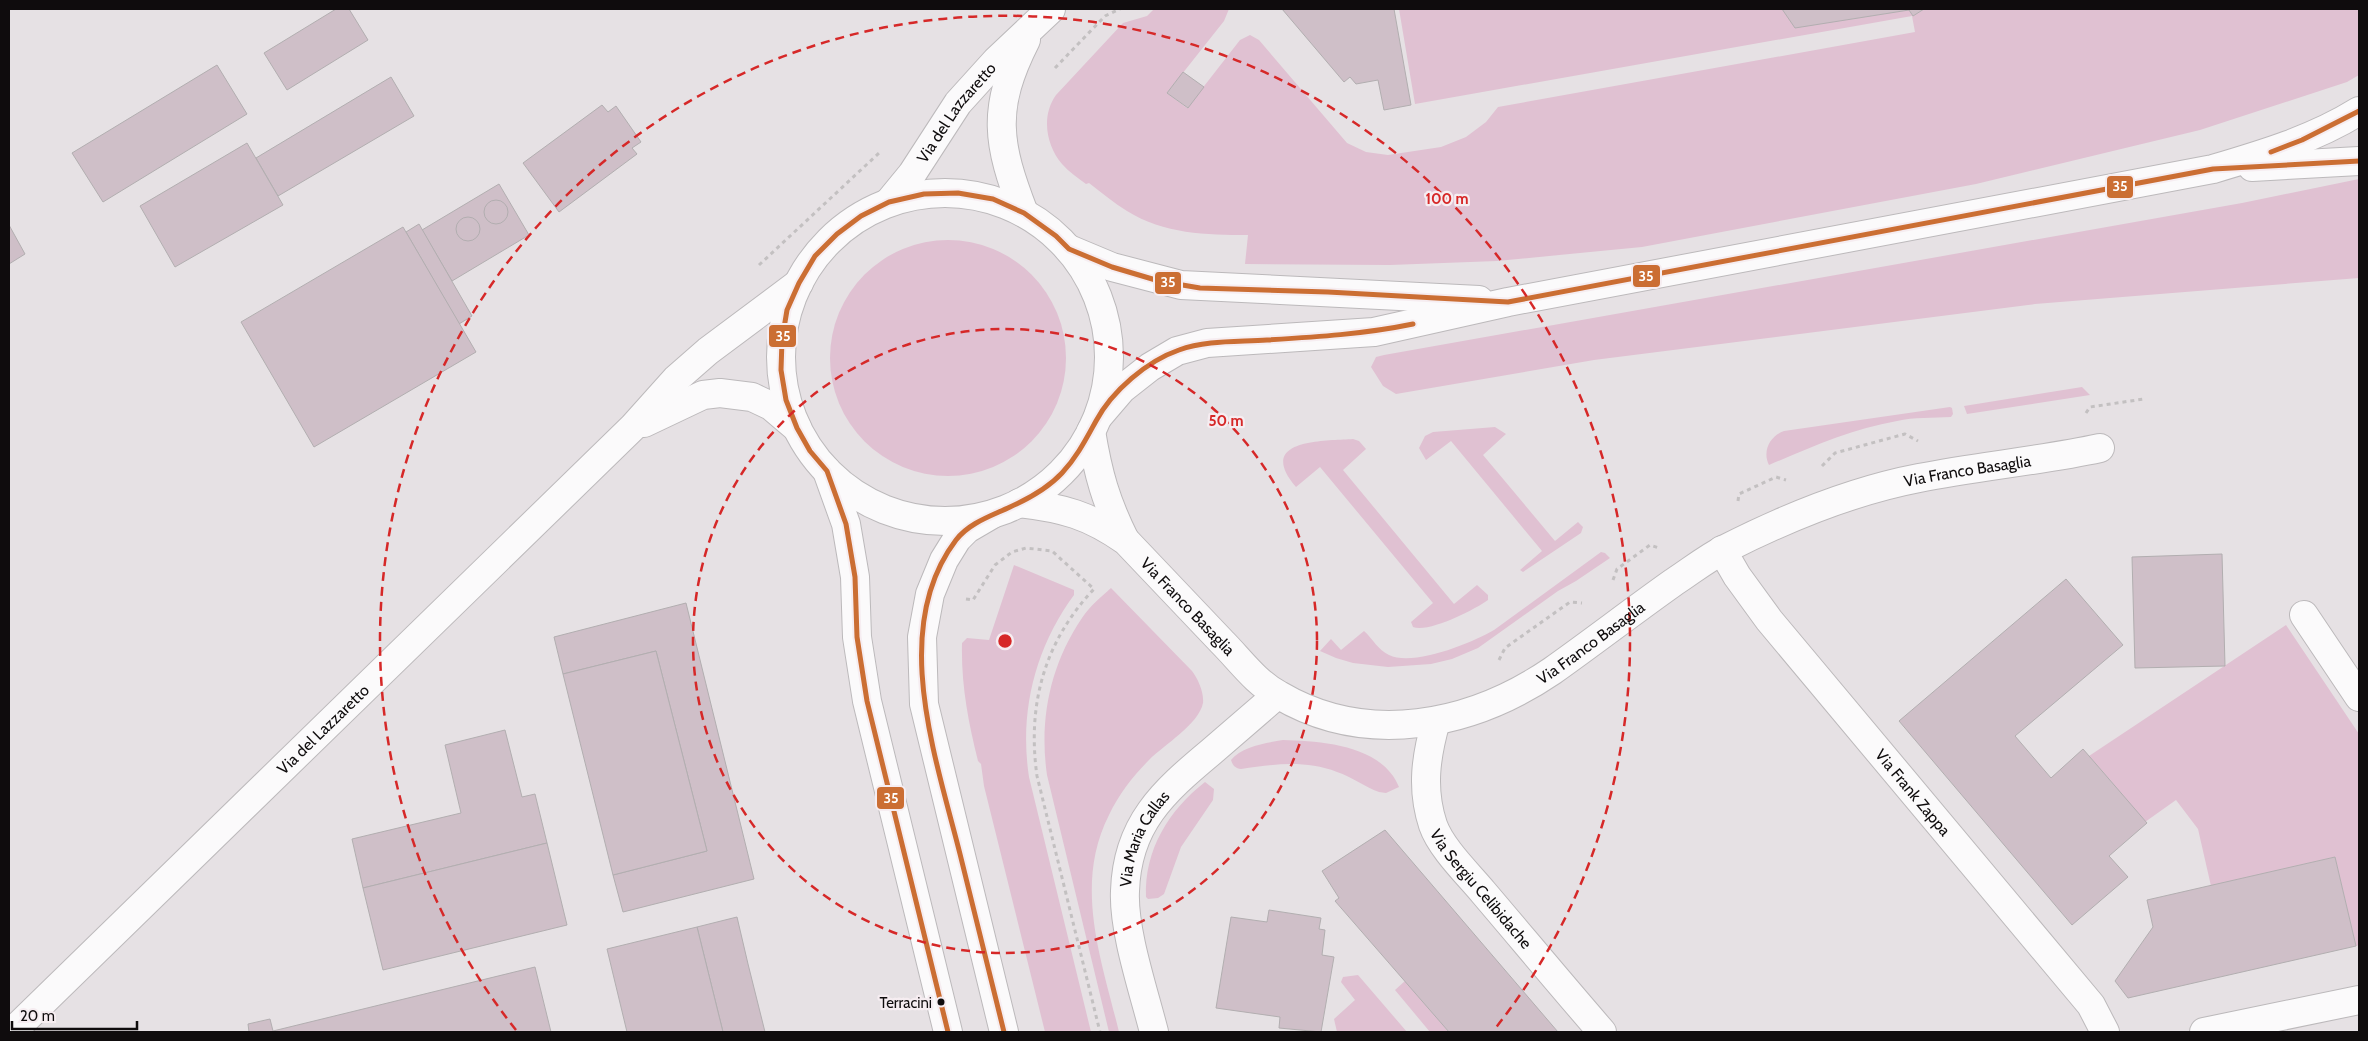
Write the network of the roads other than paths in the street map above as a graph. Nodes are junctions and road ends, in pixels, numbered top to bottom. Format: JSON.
{"nodes":[{"id":1,"x":1051,"y":9,"type":"edge"},
{"id":2,"x":1031,"y":29,"type":"junction"},
{"id":3,"x":2359,"y":111,"type":"edge"},
{"id":4,"x":2359,"y":161,"type":"edge"},
{"id":5,"x":2214,"y":169,"type":"junction"},
{"id":6,"x":889,"y":202,"type":"junction"},
{"id":7,"x":1024,"y":213,"type":"junction"},
{"id":8,"x":1069,"y":249,"type":"junction"},
{"id":9,"x":799,"y":283,"type":"junction"},
{"id":10,"x":1508,"y":302,"type":"junction"},
{"id":11,"x":1094,"y":424,"type":"junction"},
{"id":12,"x":633,"y":428,"type":"junction"},
{"id":13,"x":797,"y":428,"type":"junction"},
{"id":14,"x":2100,"y":448,"type":"dead end"},
{"id":15,"x":827,"y":471,"type":"junction"},
{"id":16,"x":1019,"y":504,"type":"junction"},
{"id":17,"x":991,"y":515,"type":"junction"},
{"id":18,"x":1126,"y":542,"type":"junction"},
{"id":19,"x":1722,"y":550,"type":"junction"},
{"id":20,"x":2304,"y":615,"type":"dead end"},
{"id":21,"x":1277,"y":695,"type":"junction"},
{"id":22,"x":2359,"y":697,"type":"edge"},
{"id":23,"x":1436,"y":721,"type":"junction"},
{"id":24,"x":2359,"y":1000,"type":"edge"},
{"id":25,"x":12,"y":1032,"type":"edge"},
{"id":26,"x":948,"y":1032,"type":"edge"},
{"id":27,"x":1004,"y":1032,"type":"edge"},
{"id":28,"x":1154,"y":1032,"type":"edge"},
{"id":29,"x":1602,"y":1032,"type":"edge"},
{"id":30,"x":2105,"y":1032,"type":"edge"},
{"id":31,"x":2204,"y":1032,"type":"edge"}],
"edges":[{"from":1,"to":2,"type":"street","name":"Via del Lazzaretto"},
{"from":2,"to":6,"type":"street","name":"Via del Lazzaretto"},
{"from":2,"to":7,"type":"street","name":"Via del Lazzaretto"},
{"from":3,"to":5,"type":"street"},
{"from":4,"to":5,"type":"street"},
{"from":5,"to":10,"type":"street"},
{"from":6,"to":7,"type":"street"},
{"from":6,"to":9,"type":"street"},
{"from":7,"to":8,"type":"street"},
{"from":8,"to":10,"type":"street"},
{"from":8,"to":11,"type":"street"},
{"from":9,"to":12,"type":"street","name":"Via del Lazzaretto"},
{"from":9,"to":13,"type":"street"},
{"from":10,"to":11,"type":"street"},
{"from":11,"to":16,"type":"street"},
{"from":11,"to":18,"type":"street","name":"Via Franco Basaglia"},
{"from":12,"to":13,"type":"street","name":"Via del Lazzaretto"},
{"from":12,"to":25,"type":"street","name":"Via del Lazzaretto"},
{"from":13,"to":15,"type":"street"},
{"from":14,"to":19,"type":"street","name":"Via Franco Basaglia"},
{"from":15,"to":17,"type":"street"},
{"from":15,"to":26,"type":"street"},
{"from":16,"to":17,"type":"street"},
{"from":16,"to":18,"type":"street","name":"Via Franco Basaglia"},
{"from":17,"to":27,"type":"street"},
{"from":18,"to":21,"type":"street","name":"Via Franco Basaglia"},
{"from":19,"to":23,"type":"street","name":"Via Franco Basaglia"},
{"from":19,"to":30,"type":"street","name":"Via Frank Zappa"},
{"from":20,"to":22,"type":"street"},
{"from":21,"to":23,"type":"street","name":"Via Franco Basaglia"},
{"from":21,"to":28,"type":"street","name":"Via Maria Callas"},
{"from":23,"to":29,"type":"street","name":"Via Sergiu Celibidache"},
{"from":24,"to":31,"type":"street"}]}
